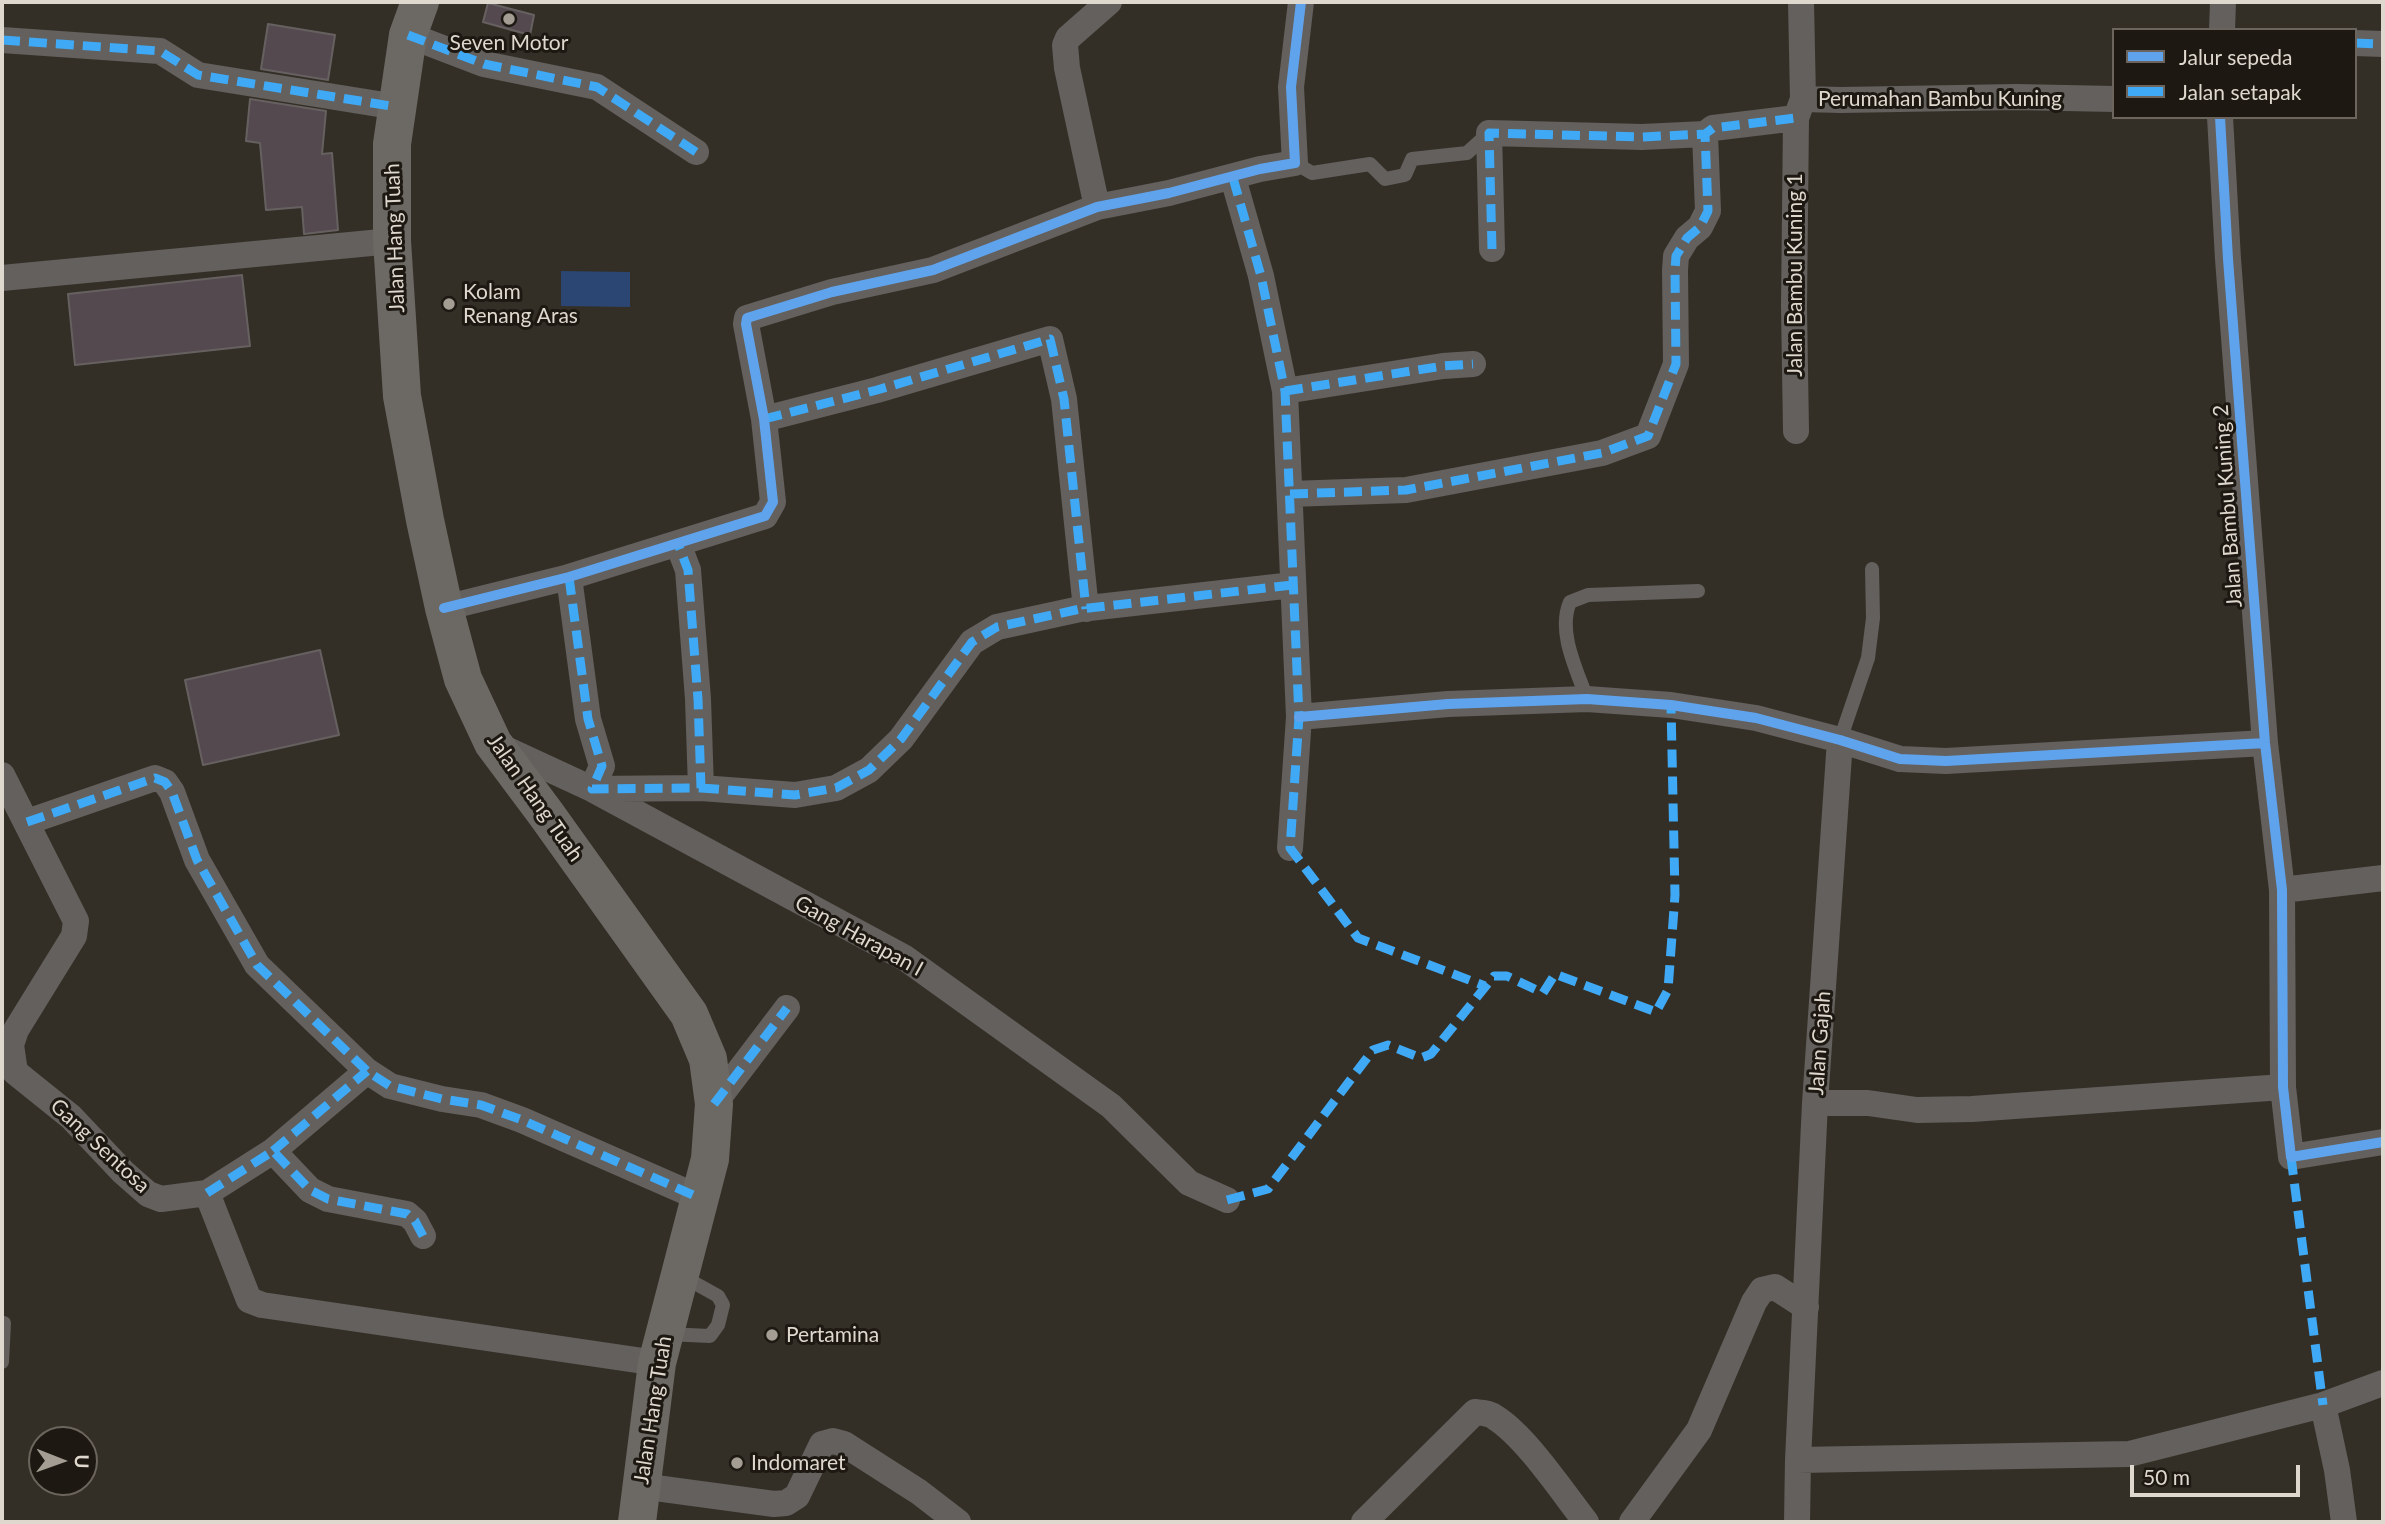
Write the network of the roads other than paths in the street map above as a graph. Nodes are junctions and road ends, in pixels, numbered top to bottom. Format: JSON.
{"nodes":[{"id":1,"x":1109,"y":2,"type":"edge"},
{"id":2,"x":1301,"y":2,"type":"edge"},
{"id":3,"x":1801,"y":2,"type":"edge"},
{"id":4,"x":2223,"y":2,"type":"edge"},
{"id":5,"x":414,"y":19,"type":"edge"},
{"id":6,"x":2222,"y":28,"type":"edge"},
{"id":7,"x":2,"y":40,"type":"edge"},
{"id":8,"x":2357,"y":43,"type":"edge"},
{"id":9,"x":2383,"y":44,"type":"edge"},
{"id":10,"x":2112,"y":99,"type":"edge"},
{"id":11,"x":397,"y":107,"type":"junction"},
{"id":12,"x":1800,"y":109,"type":"junction"},
{"id":13,"x":2220,"y":119,"type":"edge"},
{"id":14,"x":1489,"y":134,"type":"junction"},
{"id":15,"x":1705,"y":134,"type":"junction"},
{"id":16,"x":696,"y":152,"type":"dead end"},
{"id":17,"x":1295,"y":163,"type":"junction"},
{"id":18,"x":1233,"y":178,"type":"junction"},
{"id":19,"x":1097,"y":207,"type":"junction"},
{"id":20,"x":392,"y":241,"type":"junction"},
{"id":21,"x":1492,"y":249,"type":"dead end"},
{"id":22,"x":2,"y":278,"type":"edge"},
{"id":23,"x":1473,"y":364,"type":"dead end"},
{"id":24,"x":1285,"y":391,"type":"junction"},
{"id":25,"x":764,"y":419,"type":"junction"},
{"id":26,"x":1796,"y":431,"type":"dead end"},
{"id":27,"x":1290,"y":494,"type":"junction"},
{"id":28,"x":678,"y":544,"type":"junction"},
{"id":29,"x":1872,"y":569,"type":"dead end"},
{"id":30,"x":569,"y":577,"type":"junction"},
{"id":31,"x":1293,"y":585,"type":"junction"},
{"id":32,"x":1698,"y":591,"type":"dead end"},
{"id":33,"x":444,"y":608,"type":"junction"},
{"id":34,"x":1086,"y":608,"type":"junction"},
{"id":35,"x":1587,"y":699,"type":"junction"},
{"id":36,"x":1299,"y":717,"type":"junction"},
{"id":37,"x":1840,"y":740,"type":"junction"},
{"id":38,"x":493,"y":743,"type":"junction"},
{"id":39,"x":2265,"y":743,"type":"junction"},
{"id":40,"x":2,"y":775,"type":"edge"},
{"id":41,"x":701,"y":788,"type":"junction"},
{"id":42,"x":592,"y":789,"type":"junction"},
{"id":43,"x":27,"y":822,"type":"junction"},
{"id":44,"x":1290,"y":848,"type":"dead end"},
{"id":45,"x":2383,"y":878,"type":"edge"},
{"id":46,"x":2282,"y":890,"type":"junction"},
{"id":47,"x":788,"y":1008,"type":"dead end"},
{"id":48,"x":367,"y":1071,"type":"junction"},
{"id":49,"x":2283,"y":1087,"type":"junction"},
{"id":50,"x":1815,"y":1102,"type":"junction"},
{"id":51,"x":713,"y":1104,"type":"junction"},
{"id":52,"x":2383,"y":1142,"type":"edge"},
{"id":53,"x":273,"y":1151,"type":"junction"},
{"id":54,"x":207,"y":1193,"type":"junction"},
{"id":55,"x":700,"y":1198,"type":"junction"},
{"id":56,"x":1227,"y":1200,"type":"dead end"},
{"id":57,"x":423,"y":1236,"type":"dead end"},
{"id":58,"x":680,"y":1275,"type":"junction"},
{"id":59,"x":1806,"y":1307,"type":"junction"},
{"id":60,"x":4,"y":1324,"type":"dead end"},
{"id":61,"x":661,"y":1348,"type":"junction"},
{"id":62,"x":2,"y":1362,"type":"edge"},
{"id":63,"x":2383,"y":1383,"type":"edge"},
{"id":64,"x":2323,"y":1405,"type":"junction"},
{"id":65,"x":1798,"y":1460,"type":"junction"},
{"id":66,"x":639,"y":1504,"type":"edge"},
{"id":67,"x":958,"y":1522,"type":"edge"},
{"id":68,"x":1364,"y":1522,"type":"edge"},
{"id":69,"x":1586,"y":1522,"type":"edge"},
{"id":70,"x":1632,"y":1522,"type":"edge"},
{"id":71,"x":1797,"y":1522,"type":"edge"},
{"id":72,"x":2344,"y":1522,"type":"edge"}],
"edges":[{"from":1,"to":19,"type":"street"},
{"from":2,"to":17,"type":"street"},
{"from":3,"to":12,"type":"street","name":"Jalan Bambu Kuning 1"},
{"from":4,"to":6,"type":"street"},
{"from":5,"to":11,"type":"main road","name":"Jalan Hang Tuah"},
{"from":5,"to":16,"type":"street"},
{"from":7,"to":11,"type":"street"},
{"from":8,"to":9,"type":"street"},
{"from":10,"to":12,"type":"street","name":"Perumahan Bambu Kuning"},
{"from":11,"to":20,"type":"main road","name":"Jalan Hang Tuah"},
{"from":12,"to":15,"type":"street","name":"Perumahan Bambu Kuning"},
{"from":12,"to":26,"type":"street","name":"Jalan Bambu Kuning 1"},
{"from":13,"to":39,"type":"street","name":"Jalan Bambu Kuning 2"},
{"from":14,"to":15,"type":"street","name":"Perumahan Bambu Kuning"},
{"from":14,"to":17,"type":"lane"},
{"from":14,"to":21,"type":"street"},
{"from":15,"to":27,"type":"street"},
{"from":17,"to":18,"type":"street"},
{"from":18,"to":19,"type":"street"},
{"from":18,"to":24,"type":"street"},
{"from":19,"to":25,"type":"street"},
{"from":20,"to":22,"type":"street"},
{"from":20,"to":33,"type":"main road","name":"Jalan Hang Tuah"},
{"from":23,"to":24,"type":"street"},
{"from":24,"to":27,"type":"street"},
{"from":25,"to":28,"type":"street"},
{"from":25,"to":34,"type":"street"},
{"from":27,"to":31,"type":"street"},
{"from":28,"to":30,"type":"street"},
{"from":28,"to":41,"type":"street"},
{"from":29,"to":37,"type":"lane","name":"Jalan Gajah"},
{"from":30,"to":33,"type":"street"},
{"from":30,"to":42,"type":"street"},
{"from":31,"to":34,"type":"street"},
{"from":31,"to":36,"type":"street"},
{"from":32,"to":35,"type":"lane"},
{"from":33,"to":38,"type":"main road","name":"Jalan Hang Tuah"},
{"from":34,"to":41,"type":"street"},
{"from":35,"to":36,"type":"street"},
{"from":35,"to":37,"type":"street"},
{"from":36,"to":44,"type":"street"},
{"from":37,"to":39,"type":"street"},
{"from":37,"to":50,"type":"street","name":"Jalan Gajah"},
{"from":38,"to":42,"type":"street","name":"Gang Harapan I"},
{"from":38,"to":51,"type":"main road","name":"Jalan Hang Tuah"},
{"from":39,"to":46,"type":"street","name":"Jalan Bambu Kuning 2"},
{"from":40,"to":43,"type":"street","name":"Gang Sentosa"},
{"from":41,"to":42,"type":"street"},
{"from":42,"to":56,"type":"street","name":"Gang Harapan I"},
{"from":43,"to":48,"type":"street"},
{"from":43,"to":54,"type":"street","name":"Gang Sentosa"},
{"from":45,"to":46,"type":"street"},
{"from":46,"to":49,"type":"street","name":"Jalan Bambu Kuning 2"},
{"from":47,"to":51,"type":"street"},
{"from":48,"to":53,"type":"street"},
{"from":48,"to":55,"type":"street"},
{"from":49,"to":50,"type":"street"},
{"from":49,"to":52,"type":"street","name":"Jalan Bambu Kuning 2"},
{"from":50,"to":59,"type":"street","name":"Jalan Gajah"},
{"from":51,"to":55,"type":"main road","name":"Jalan Hang Tuah"},
{"from":53,"to":54,"type":"street"},
{"from":53,"to":57,"type":"street"},
{"from":54,"to":61,"type":"street"},
{"from":55,"to":58,"type":"main road","name":"Jalan Hang Tuah"},
{"from":58,"to":61,"type":"main road","name":"Jalan Hang Tuah"},
{"from":58,"to":61,"type":"lane"},
{"from":59,"to":65,"type":"street","name":"Jalan Gajah"},
{"from":59,"to":70,"type":"street"},
{"from":60,"to":62,"type":"lane"},
{"from":61,"to":66,"type":"main road","name":"Jalan Hang Tuah"},
{"from":63,"to":64,"type":"street"},
{"from":64,"to":65,"type":"street"},
{"from":64,"to":72,"type":"street"},
{"from":65,"to":71,"type":"street","name":"Jalan Gajah"},
{"from":66,"to":67,"type":"street"},
{"from":68,"to":69,"type":"street"}]}
